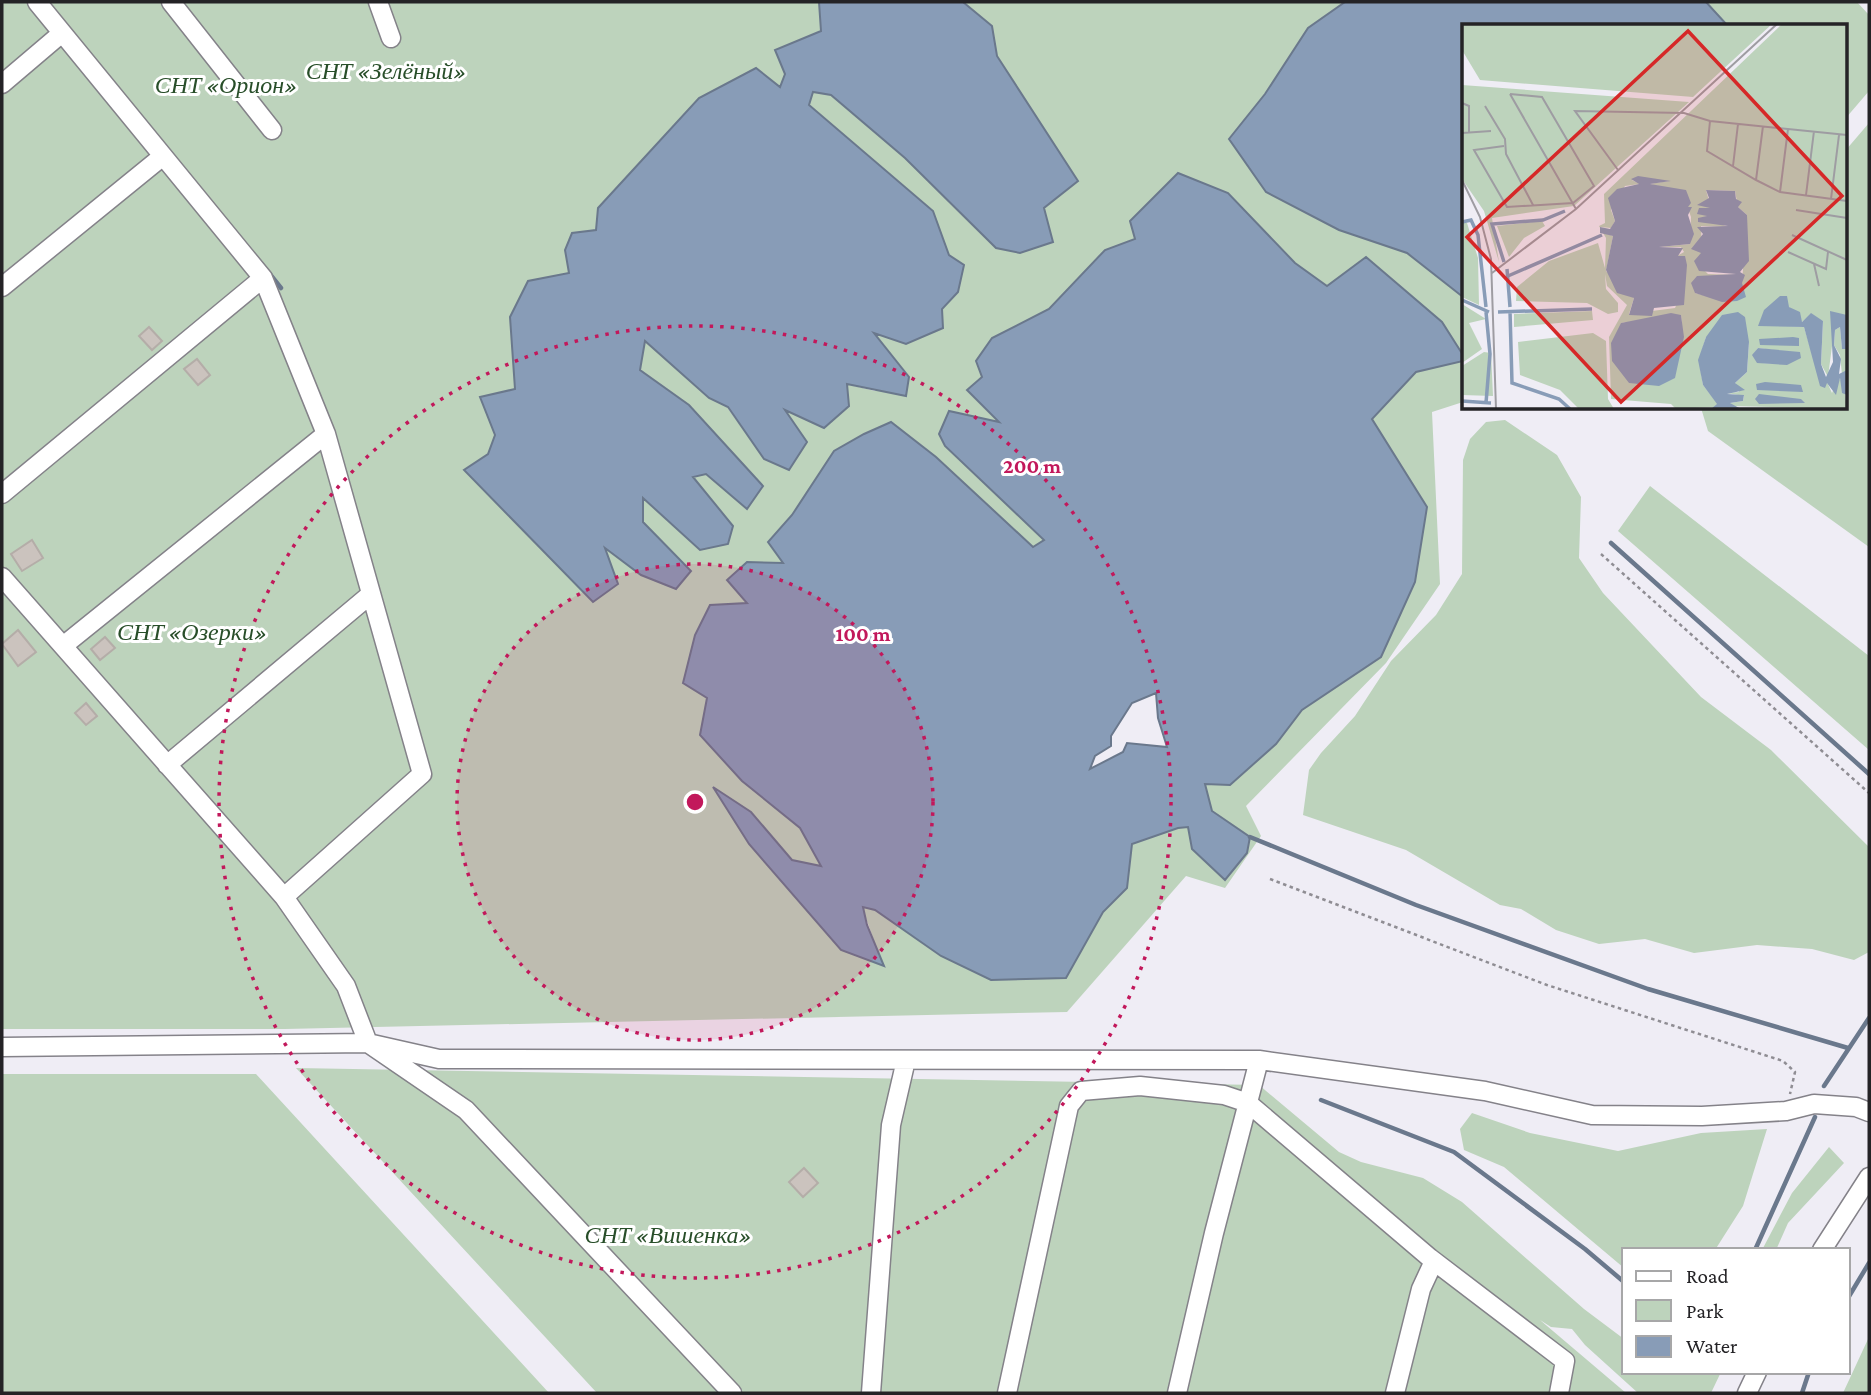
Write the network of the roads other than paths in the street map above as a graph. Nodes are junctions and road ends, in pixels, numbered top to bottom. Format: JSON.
{"nodes":[{"id":1,"x":37,"y":2,"type":"edge"},
{"id":2,"x":171,"y":2,"type":"edge"},
{"id":3,"x":378,"y":2,"type":"edge"},
{"id":4,"x":62,"y":33,"type":"junction"},
{"id":5,"x":391,"y":38,"type":"dead end"},
{"id":6,"x":2,"y":84,"type":"edge"},
{"id":7,"x":272,"y":130,"type":"dead end"},
{"id":8,"x":163,"y":156,"type":"junction"},
{"id":9,"x":263,"y":278,"type":"junction"},
{"id":10,"x":2,"y":287,"type":"edge"},
{"id":11,"x":326,"y":434,"type":"junction"},
{"id":12,"x":2,"y":494,"type":"edge"},
{"id":13,"x":2,"y":577,"type":"edge"},
{"id":14,"x":371,"y":594,"type":"junction"},
{"id":15,"x":63,"y":646,"type":"junction"},
{"id":16,"x":167,"y":765,"type":"junction"},
{"id":17,"x":284,"y":897,"type":"junction"},
{"id":18,"x":368,"y":1043,"type":"junction"},
{"id":19,"x":2,"y":1047,"type":"edge"},
{"id":20,"x":906,"y":1060,"type":"junction"},
{"id":21,"x":1259,"y":1060,"type":"junction"},
{"id":22,"x":1248,"y":1103,"type":"junction"},
{"id":23,"x":1869,"y":1112,"type":"edge"},
{"id":24,"x":1869,"y":1177,"type":"edge"},
{"id":25,"x":1823,"y":1248,"type":"edge"},
{"id":26,"x":1434,"y":1261,"type":"junction"},
{"id":27,"x":1757,"y":1374,"type":"edge"},
{"id":28,"x":732,"y":1393,"type":"edge"},
{"id":29,"x":871,"y":1393,"type":"edge"},
{"id":30,"x":1007,"y":1393,"type":"edge"},
{"id":31,"x":1177,"y":1393,"type":"edge"},
{"id":32,"x":1395,"y":1393,"type":"edge"},
{"id":33,"x":1559,"y":1393,"type":"edge"},
{"id":34,"x":1748,"y":1393,"type":"edge"}],
"edges":[{"from":1,"to":4,"type":"street"},
{"from":2,"to":7,"type":"street"},
{"from":3,"to":5,"type":"street"},
{"from":4,"to":6,"type":"street"},
{"from":4,"to":8,"type":"street"},
{"from":8,"to":9,"type":"street"},
{"from":8,"to":10,"type":"street"},
{"from":9,"to":11,"type":"street"},
{"from":9,"to":12,"type":"street"},
{"from":11,"to":14,"type":"street"},
{"from":11,"to":15,"type":"street"},
{"from":13,"to":15,"type":"street"},
{"from":14,"to":16,"type":"street"},
{"from":14,"to":17,"type":"street"},
{"from":15,"to":16,"type":"street"},
{"from":16,"to":17,"type":"street"},
{"from":17,"to":18,"type":"street"},
{"from":18,"to":19,"type":"street"},
{"from":18,"to":20,"type":"street"},
{"from":18,"to":28,"type":"street"},
{"from":20,"to":21,"type":"street"},
{"from":20,"to":29,"type":"street"},
{"from":21,"to":22,"type":"street"},
{"from":21,"to":23,"type":"street"},
{"from":22,"to":26,"type":"street"},
{"from":22,"to":30,"type":"street"},
{"from":22,"to":31,"type":"street"},
{"from":24,"to":25,"type":"street"},
{"from":26,"to":32,"type":"street"},
{"from":26,"to":33,"type":"street"},
{"from":27,"to":34,"type":"street"}]}
